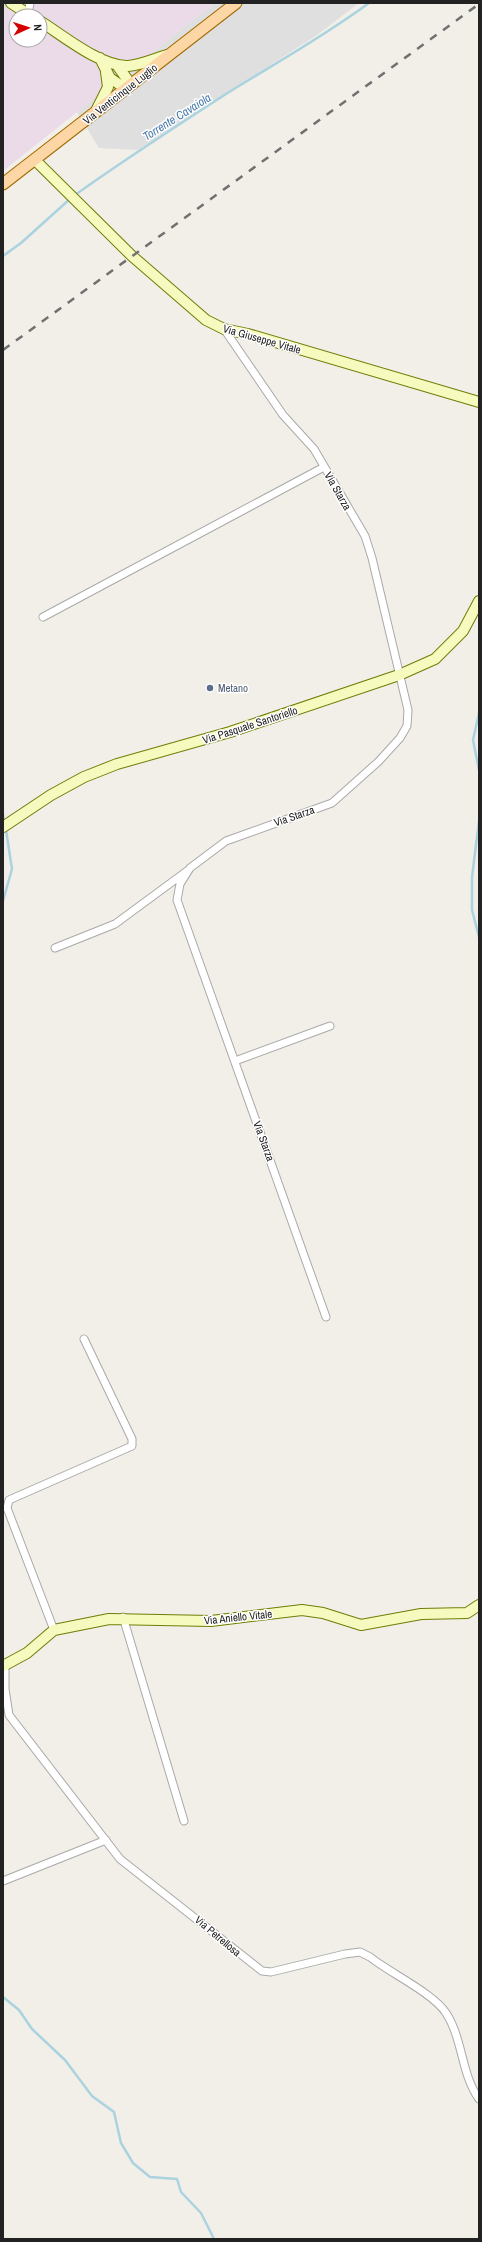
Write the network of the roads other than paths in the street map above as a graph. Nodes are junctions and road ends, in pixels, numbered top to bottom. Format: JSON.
{"nodes":[{"id":1,"x":236,"y":3,"type":"edge"},
{"id":2,"x":48,"y":26,"type":"edge"},
{"id":3,"x":170,"y":54,"type":"junction"},
{"id":4,"x":100,"y":58,"type":"junction"},
{"id":5,"x":117,"y":65,"type":"junction"},
{"id":6,"x":106,"y":72,"type":"junction"},
{"id":7,"x":126,"y":89,"type":"junction"},
{"id":8,"x":95,"y":112,"type":"junction"},
{"id":9,"x":35,"y":160,"type":"junction"},
{"id":10,"x":3,"y":184,"type":"edge"},
{"id":11,"x":224,"y":329,"type":"junction"},
{"id":12,"x":479,"y":402,"type":"edge"},
{"id":13,"x":324,"y":467,"type":"junction"},
{"id":14,"x":479,"y":601,"type":"edge"},
{"id":15,"x":43,"y":617,"type":"dead end"},
{"id":16,"x":399,"y":675,"type":"junction"},
{"id":17,"x":3,"y":827,"type":"edge"},
{"id":18,"x":190,"y":868,"type":"junction"},
{"id":19,"x":55,"y":948,"type":"dead end"},
{"id":20,"x":330,"y":1026,"type":"dead end"},
{"id":21,"x":235,"y":1061,"type":"junction"},
{"id":22,"x":326,"y":1317,"type":"dead end"},
{"id":23,"x":84,"y":1339,"type":"dead end"},
{"id":24,"x":479,"y":1605,"type":"edge"},
{"id":25,"x":124,"y":1617,"type":"junction"},
{"id":26,"x":54,"y":1630,"type":"junction"},
{"id":27,"x":4,"y":1666,"type":"edge"},
{"id":28,"x":184,"y":1821,"type":"dead end"},
{"id":29,"x":106,"y":1840,"type":"junction"},
{"id":30,"x":3,"y":1881,"type":"edge"},
{"id":31,"x":479,"y":2099,"type":"edge"}],
"edges":[{"from":1,"to":3,"type":"main road","name":"Via Venticinque Luglio"},
{"from":2,"to":4,"type":"street"},
{"from":3,"to":5,"type":"street"},
{"from":3,"to":7,"type":"main road","name":"Via Venticinque Luglio"},
{"from":4,"to":5,"type":"street"},
{"from":4,"to":6,"type":"street"},
{"from":5,"to":7,"type":"street"},
{"from":6,"to":7,"type":"street"},
{"from":6,"to":8,"type":"street"},
{"from":7,"to":8,"type":"main road","name":"Via Venticinque Luglio"},
{"from":8,"to":9,"type":"main road","name":"Via Venticinque Luglio"},
{"from":9,"to":10,"type":"main road","name":"Via Venticinque Luglio"},
{"from":9,"to":11,"type":"street","name":"Via Giuseppe Vitale"},
{"from":11,"to":12,"type":"street","name":"Via Giuseppe Vitale"},
{"from":11,"to":13,"type":"street","name":"Via Starza"},
{"from":13,"to":15,"type":"street"},
{"from":13,"to":16,"type":"street","name":"Via Starza"},
{"from":14,"to":16,"type":"street","name":"Via Pasquale Santoriello"},
{"from":16,"to":17,"type":"street","name":"Via Pasquale Santoriello"},
{"from":16,"to":18,"type":"street","name":"Via Starza"},
{"from":18,"to":19,"type":"street"},
{"from":18,"to":21,"type":"street","name":"Via Starza"},
{"from":20,"to":21,"type":"street"},
{"from":21,"to":22,"type":"street","name":"Via Starza"},
{"from":23,"to":26,"type":"street"},
{"from":24,"to":25,"type":"street","name":"Via Aniello Vitale"},
{"from":25,"to":26,"type":"street","name":"Via Aniello Vitale"},
{"from":25,"to":28,"type":"street"},
{"from":26,"to":27,"type":"street","name":"Via Aniello Vitale"},
{"from":27,"to":29,"type":"street","name":"Via Petrellosa"},
{"from":29,"to":30,"type":"street"},
{"from":29,"to":31,"type":"street","name":"Via Petrellosa"}]}
